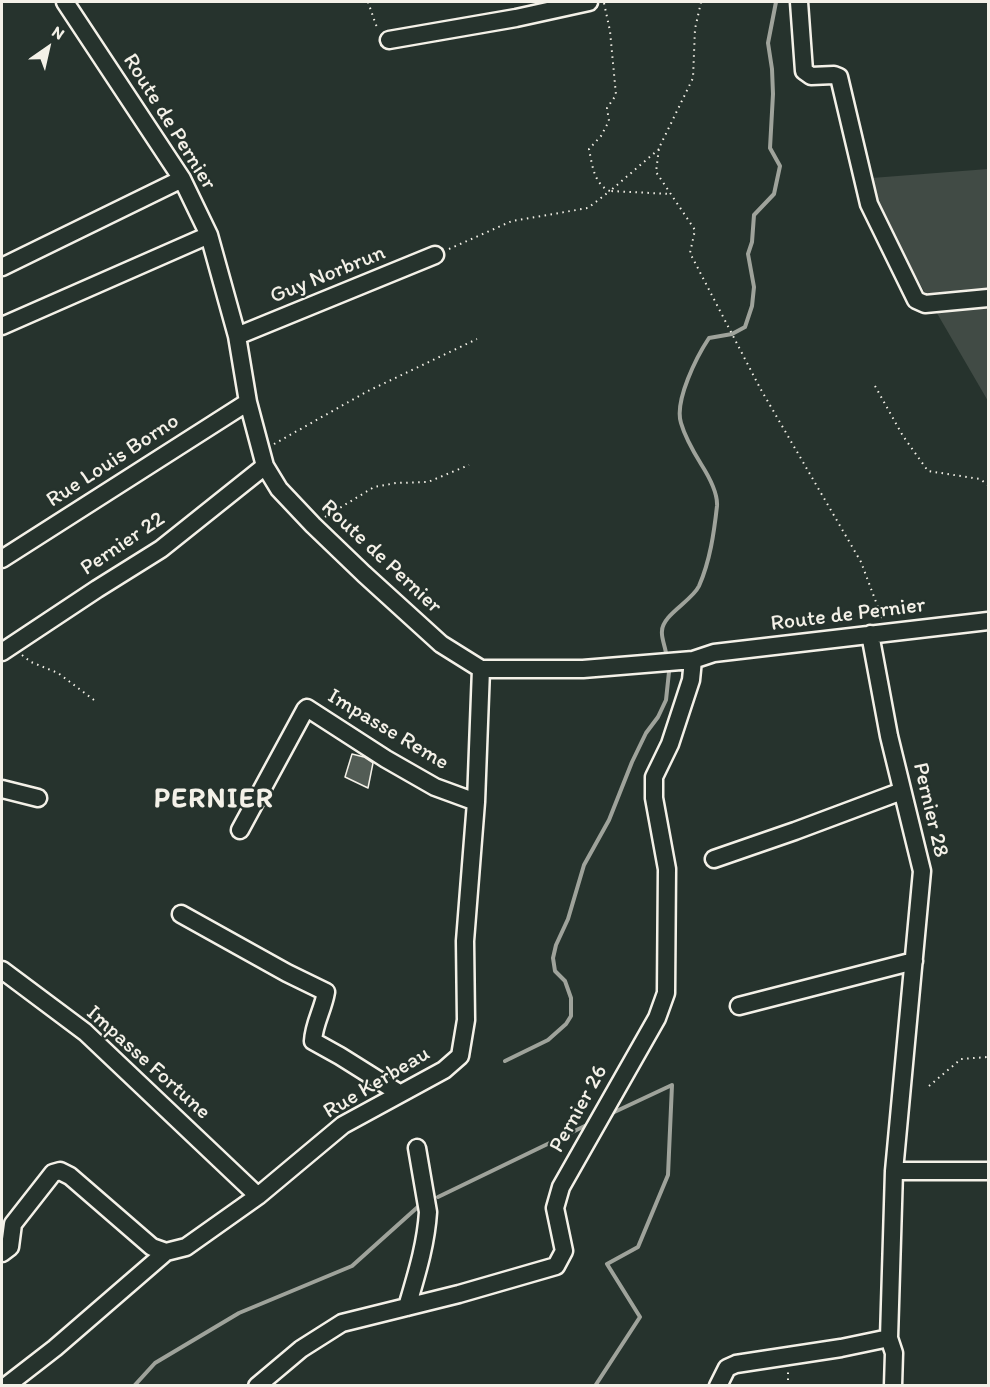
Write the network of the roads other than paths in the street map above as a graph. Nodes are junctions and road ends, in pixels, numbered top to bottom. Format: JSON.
{"nodes":[{"id":1,"x":65,"y":2,"type":"edge"},
{"id":2,"x":590,"y":2,"type":"edge"},
{"id":3,"x":799,"y":2,"type":"edge"},
{"id":4,"x":389,"y":40,"type":"road end"},
{"id":5,"x":182,"y":179,"type":"junction"},
{"id":6,"x":209,"y":235,"type":"junction"},
{"id":7,"x":435,"y":255,"type":"road end"},
{"id":8,"x":2,"y":267,"type":"edge"},
{"id":9,"x":988,"y":298,"type":"edge"},
{"id":10,"x":2,"y":326,"type":"edge"},
{"id":11,"x":237,"y":336,"type":"junction"},
{"id":12,"x":248,"y":402,"type":"junction"},
{"id":13,"x":263,"y":459,"type":"junction"},
{"id":14,"x":2,"y":559,"type":"edge"},
{"id":15,"x":988,"y":621,"type":"edge"},
{"id":16,"x":870,"y":634,"type":"junction"},
{"id":17,"x":2,"y":652,"type":"edge"},
{"id":18,"x":693,"y":660,"type":"junction"},
{"id":19,"x":481,"y":669,"type":"junction"},
{"id":20,"x":2,"y":789,"type":"edge"},
{"id":21,"x":903,"y":791,"type":"junction"},
{"id":22,"x":38,"y":798,"type":"dead end"},
{"id":23,"x":476,"y":802,"type":"junction"},
{"id":24,"x":240,"y":830,"type":"dead end"},
{"id":25,"x":714,"y":859,"type":"dead end"},
{"id":26,"x":181,"y":914,"type":"dead end"},
{"id":27,"x":914,"y":961,"type":"junction"},
{"id":28,"x":2,"y":970,"type":"edge"},
{"id":29,"x":739,"y":1006,"type":"dead end"},
{"id":30,"x":399,"y":1093,"type":"junction"},
{"id":31,"x":417,"y":1148,"type":"dead end"},
{"id":32,"x":894,"y":1171,"type":"junction"},
{"id":33,"x":988,"y":1171,"type":"edge"},
{"id":34,"x":258,"y":1196,"type":"junction"},
{"id":35,"x":166,"y":1252,"type":"junction"},
{"id":36,"x":2,"y":1253,"type":"edge"},
{"id":37,"x":406,"y":1307,"type":"junction"},
{"id":38,"x":889,"y":1338,"type":"junction"},
{"id":39,"x":6,"y":1386,"type":"edge"},
{"id":40,"x":258,"y":1386,"type":"edge"},
{"id":41,"x":718,"y":1386,"type":"edge"},
{"id":42,"x":893,"y":1386,"type":"edge"}],
"edges":[{"from":1,"to":5,"type":"street","name":"Route de Pernier"},
{"from":2,"to":4,"type":"street"},
{"from":3,"to":9,"type":"street"},
{"from":5,"to":6,"type":"street","name":"Route de Pernier"},
{"from":5,"to":8,"type":"street"},
{"from":6,"to":10,"type":"street"},
{"from":6,"to":11,"type":"street","name":"Route de Pernier"},
{"from":7,"to":11,"type":"street","name":"Guy Norbrun"},
{"from":11,"to":12,"type":"street","name":"Route de Pernier"},
{"from":12,"to":13,"type":"street","name":"Route de Pernier"},
{"from":12,"to":14,"type":"street","name":"Rue Louis Borno"},
{"from":13,"to":17,"type":"street","name":"Pernier 22"},
{"from":13,"to":19,"type":"street","name":"Route de Pernier"},
{"from":15,"to":16,"type":"street","name":"Route de Pernier"},
{"from":16,"to":18,"type":"street","name":"Route de Pernier"},
{"from":16,"to":21,"type":"street","name":"Pernier 28"},
{"from":18,"to":19,"type":"street","name":"Route de Pernier"},
{"from":18,"to":37,"type":"street","name":"Pernier 26"},
{"from":19,"to":23,"type":"street","name":"Rue Kerbeau"},
{"from":20,"to":22,"type":"street"},
{"from":21,"to":25,"type":"street"},
{"from":21,"to":27,"type":"street","name":"Pernier 28"},
{"from":23,"to":24,"type":"street","name":"Impasse Reme"},
{"from":23,"to":30,"type":"street","name":"Rue Kerbeau"},
{"from":26,"to":30,"type":"street"},
{"from":27,"to":29,"type":"street"},
{"from":27,"to":32,"type":"street","name":"Pernier 28"},
{"from":28,"to":34,"type":"street","name":"Impasse Fortune"},
{"from":30,"to":34,"type":"street","name":"Rue Kerbeau"},
{"from":31,"to":37,"type":"street"},
{"from":32,"to":33,"type":"street"},
{"from":32,"to":38,"type":"street","name":"Pernier 28"},
{"from":34,"to":35,"type":"street","name":"Rue Kerbeau"},
{"from":35,"to":36,"type":"street"},
{"from":35,"to":39,"type":"street"},
{"from":37,"to":40,"type":"street","name":"Pernier 26"},
{"from":38,"to":41,"type":"street"},
{"from":38,"to":42,"type":"street","name":"Pernier 28"}]}
